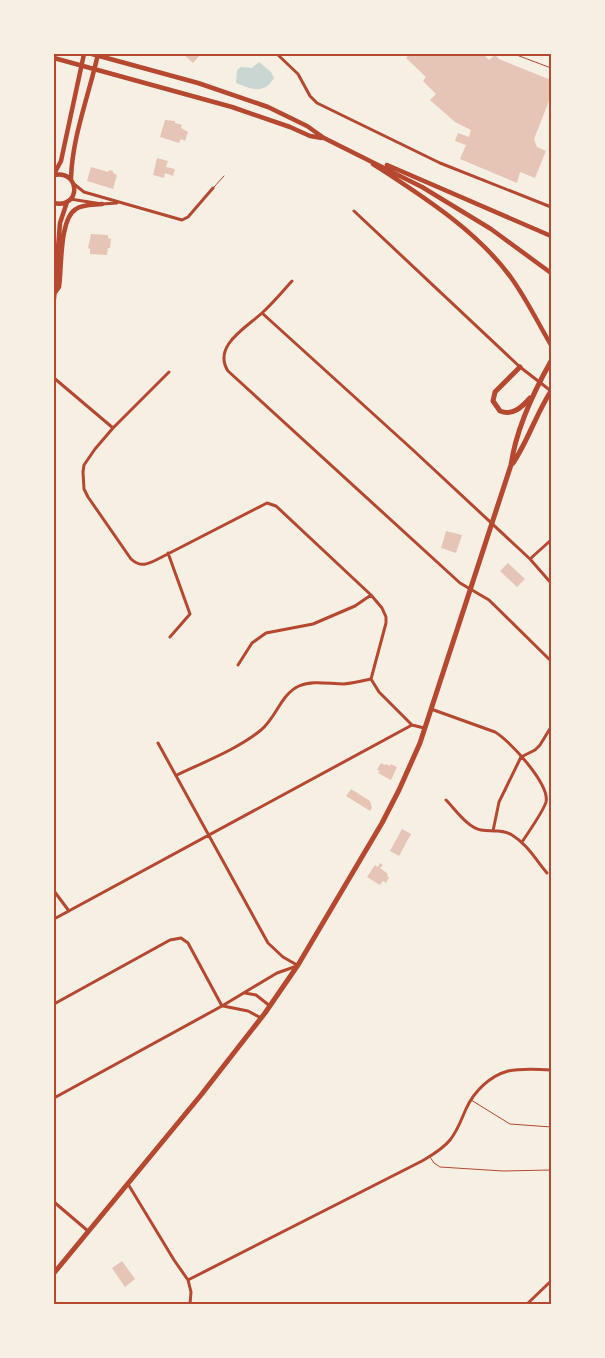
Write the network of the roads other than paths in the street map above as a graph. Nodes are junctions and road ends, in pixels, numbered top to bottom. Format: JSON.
{"nodes":[{"id":1,"x":84,"y":54,"type":"edge"},
{"id":2,"x":96,"y":54,"type":"edge"},
{"id":3,"x":277,"y":54,"type":"edge"},
{"id":4,"x":514,"y":54,"type":"edge"},
{"id":5,"x":54,"y":58,"type":"edge"},
{"id":6,"x":82,"y":66,"type":"junction"},
{"id":7,"x":551,"y":68,"type":"edge"},
{"id":8,"x":94,"y":70,"type":"junction"},
{"id":9,"x":324,"y":138,"type":"junction"},
{"id":10,"x":356,"y":153,"type":"junction"},
{"id":11,"x":54,"y":175,"type":"edge"},
{"id":12,"x":224,"y":176,"type":"dead end"},
{"id":13,"x":72,"y":182,"type":"junction"},
{"id":14,"x":213,"y":188,"type":"joint"},
{"id":15,"x":69,"y":201,"type":"junction"},
{"id":16,"x":54,"y":203,"type":"edge"},
{"id":17,"x":118,"y":203,"type":"junction"},
{"id":18,"x":102,"y":204,"type":"junction"},
{"id":19,"x":551,"y":208,"type":"edge"},
{"id":20,"x":354,"y":211,"type":"dead end"},
{"id":21,"x":551,"y":236,"type":"edge"},
{"id":22,"x":551,"y":273,"type":"edge"},
{"id":23,"x":292,"y":280,"type":"dead end"},
{"id":24,"x":54,"y":294,"type":"edge"},
{"id":25,"x":54,"y":299,"type":"edge"},
{"id":26,"x":262,"y":313,"type":"junction"},
{"id":27,"x":551,"y":345,"type":"edge"},
{"id":28,"x":551,"y":361,"type":"edge"},
{"id":29,"x":520,"y":367,"type":"junction"},
{"id":30,"x":169,"y":372,"type":"dead end"},
{"id":31,"x":54,"y":378,"type":"edge"},
{"id":32,"x":539,"y":382,"type":"junction"},
{"id":33,"x":551,"y":392,"type":"edge"},
{"id":34,"x":532,"y":396,"type":"junction"},
{"id":35,"x":114,"y":428,"type":"junction"},
{"id":36,"x":511,"y":465,"type":"junction"},
{"id":37,"x":491,"y":524,"type":"junction"},
{"id":38,"x":551,"y":540,"type":"edge"},
{"id":39,"x":168,"y":553,"type":"junction"},
{"id":40,"x":530,"y":559,"type":"junction"},
{"id":41,"x":551,"y":583,"type":"edge"},
{"id":42,"x":470,"y":588,"type":"junction"},
{"id":43,"x":371,"y":595,"type":"junction"},
{"id":44,"x":170,"y":637,"type":"dead end"},
{"id":45,"x":551,"y":661,"type":"edge"},
{"id":46,"x":238,"y":665,"type":"dead end"},
{"id":47,"x":371,"y":678,"type":"junction"},
{"id":48,"x":430,"y":709,"type":"junction"},
{"id":49,"x":412,"y":725,"type":"junction"},
{"id":50,"x":551,"y":727,"type":"edge"},
{"id":51,"x":424,"y":728,"type":"junction"},
{"id":52,"x":158,"y":742,"type":"dead end"},
{"id":53,"x":521,"y":757,"type":"junction"},
{"id":54,"x":177,"y":775,"type":"junction"},
{"id":55,"x":446,"y":800,"type":"dead end"},
{"id":56,"x":493,"y":831,"type":"junction"},
{"id":57,"x":209,"y":835,"type":"junction"},
{"id":58,"x":522,"y":842,"type":"junction"},
{"id":59,"x":547,"y":873,"type":"dead end"},
{"id":60,"x":54,"y":891,"type":"edge"},
{"id":61,"x":69,"y":911,"type":"junction"},
{"id":62,"x":54,"y":919,"type":"edge"},
{"id":63,"x":298,"y":965,"type":"junction"},
{"id":64,"x":242,"y":994,"type":"junction"},
{"id":65,"x":54,"y":1004,"type":"edge"},
{"id":66,"x":222,"y":1006,"type":"junction"},
{"id":67,"x":271,"y":1006,"type":"junction"},
{"id":68,"x":262,"y":1018,"type":"junction"},
{"id":69,"x":551,"y":1070,"type":"edge"},
{"id":70,"x":54,"y":1098,"type":"edge"},
{"id":71,"x":470,"y":1100,"type":"junction"},
{"id":72,"x":551,"y":1127,"type":"edge"},
{"id":73,"x":430,"y":1156,"type":"junction"},
{"id":74,"x":551,"y":1170,"type":"edge"},
{"id":75,"x":128,"y":1184,"type":"junction"},
{"id":76,"x":54,"y":1202,"type":"edge"},
{"id":77,"x":88,"y":1231,"type":"junction"},
{"id":78,"x":54,"y":1273,"type":"edge"},
{"id":79,"x":188,"y":1280,"type":"junction"},
{"id":80,"x":551,"y":1281,"type":"edge"},
{"id":81,"x":190,"y":1304,"type":"edge"},
{"id":82,"x":527,"y":1304,"type":"edge"}],
"edges":[{"from":1,"to":6,"type":"main road"},
{"from":2,"to":8,"type":"main road"},
{"from":2,"to":9,"type":"main road"},
{"from":3,"to":19,"type":"street"},
{"from":4,"to":7,"type":"lane"},
{"from":5,"to":6,"type":"main road"},
{"from":6,"to":8,"type":"main road"},
{"from":6,"to":11,"type":"main road"},
{"from":8,"to":9,"type":"main road"},
{"from":8,"to":13,"type":"main road"},
{"from":9,"to":10,"type":"main road"},
{"from":10,"to":21,"type":"main road"},
{"from":10,"to":22,"type":"main road"},
{"from":10,"to":27,"type":"main road"},
{"from":11,"to":13,"type":"main road"},
{"from":12,"to":14,"type":"lane"},
{"from":13,"to":15,"type":"main road"},
{"from":13,"to":17,"type":"street"},
{"from":14,"to":17,"type":"street"},
{"from":15,"to":16,"type":"main road"},
{"from":15,"to":18,"type":"street"},
{"from":15,"to":24,"type":"main road"},
{"from":17,"to":18,"type":"street"},
{"from":18,"to":24,"type":"main road"},
{"from":20,"to":29,"type":"street"},
{"from":23,"to":26,"type":"street"},
{"from":24,"to":25,"type":"main road"},
{"from":26,"to":37,"type":"street"},
{"from":26,"to":42,"type":"street"},
{"from":28,"to":32,"type":"highway"},
{"from":29,"to":32,"type":"street"},
{"from":29,"to":34,"type":"highway"},
{"from":30,"to":35,"type":"street"},
{"from":31,"to":35,"type":"street"},
{"from":32,"to":33,"type":"street"},
{"from":32,"to":34,"type":"highway"},
{"from":33,"to":36,"type":"highway"},
{"from":34,"to":36,"type":"highway"},
{"from":35,"to":39,"type":"street"},
{"from":36,"to":37,"type":"highway"},
{"from":37,"to":40,"type":"street"},
{"from":37,"to":42,"type":"highway"},
{"from":38,"to":40,"type":"street"},
{"from":39,"to":43,"type":"street"},
{"from":39,"to":44,"type":"street"},
{"from":40,"to":41,"type":"street"},
{"from":42,"to":45,"type":"street"},
{"from":42,"to":48,"type":"highway"},
{"from":43,"to":46,"type":"street"},
{"from":43,"to":47,"type":"street"},
{"from":47,"to":49,"type":"street"},
{"from":47,"to":54,"type":"street"},
{"from":48,"to":51,"type":"highway"},
{"from":48,"to":53,"type":"street"},
{"from":49,"to":51,"type":"street"},
{"from":49,"to":57,"type":"street"},
{"from":50,"to":53,"type":"street"},
{"from":51,"to":63,"type":"highway"},
{"from":52,"to":54,"type":"street"},
{"from":53,"to":56,"type":"street"},
{"from":53,"to":58,"type":"street"},
{"from":54,"to":57,"type":"street"},
{"from":55,"to":56,"type":"street"},
{"from":56,"to":58,"type":"street"},
{"from":57,"to":61,"type":"street"},
{"from":57,"to":63,"type":"street"},
{"from":58,"to":59,"type":"street"},
{"from":60,"to":61,"type":"street"},
{"from":61,"to":62,"type":"street"},
{"from":63,"to":64,"type":"street"},
{"from":63,"to":67,"type":"highway"},
{"from":64,"to":66,"type":"street"},
{"from":64,"to":67,"type":"street"},
{"from":65,"to":66,"type":"street"},
{"from":66,"to":68,"type":"street"},
{"from":66,"to":70,"type":"street"},
{"from":67,"to":68,"type":"highway"},
{"from":68,"to":75,"type":"highway"},
{"from":69,"to":71,"type":"street"},
{"from":71,"to":72,"type":"lane"},
{"from":71,"to":73,"type":"street"},
{"from":73,"to":74,"type":"lane"},
{"from":73,"to":79,"type":"street"},
{"from":75,"to":77,"type":"highway"},
{"from":75,"to":79,"type":"street"},
{"from":76,"to":77,"type":"street"},
{"from":77,"to":78,"type":"highway"},
{"from":79,"to":81,"type":"street"},
{"from":80,"to":82,"type":"street"}]}
